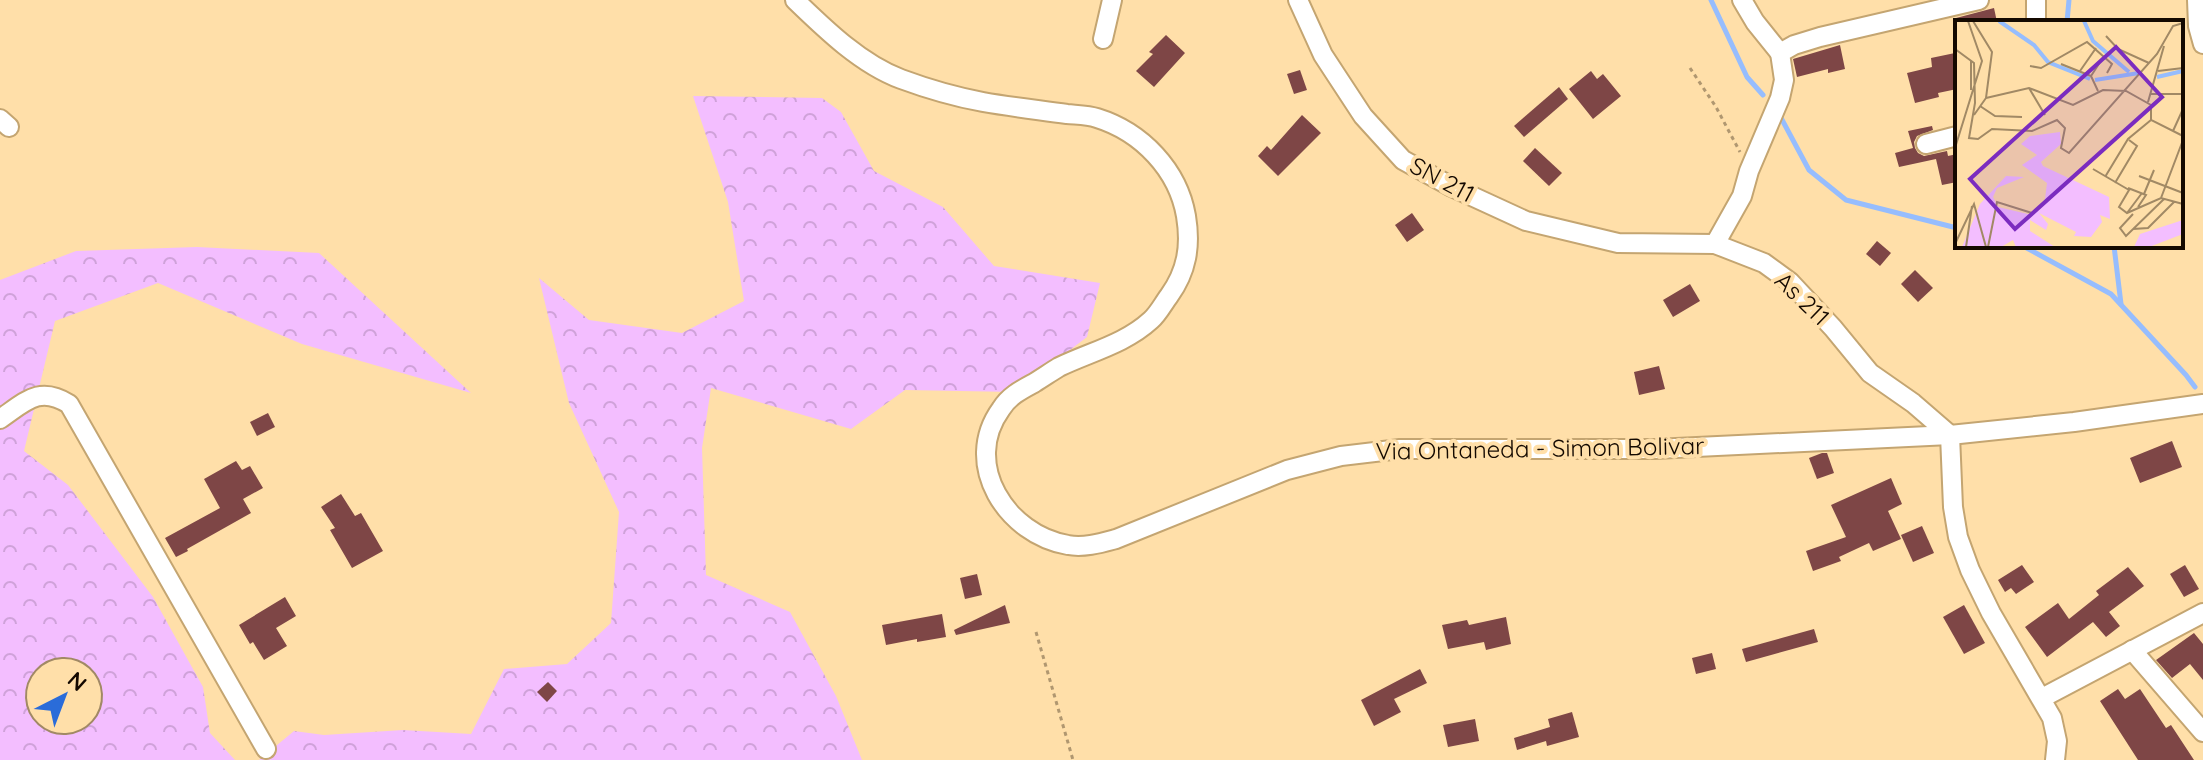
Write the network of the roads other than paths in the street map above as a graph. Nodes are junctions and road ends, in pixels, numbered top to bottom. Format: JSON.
{"nodes":[{"id":1,"x":795,"y":0,"type":"edge"},
{"id":2,"x":1112,"y":0,"type":"edge"},
{"id":3,"x":1298,"y":0,"type":"edge"},
{"id":4,"x":1742,"y":0,"type":"edge"},
{"id":5,"x":1979,"y":0,"type":"edge"},
{"id":6,"x":2197,"y":0,"type":"edge"},
{"id":7,"x":1103,"y":39,"type":"dead end"},
{"id":8,"x":2203,"y":44,"type":"edge"},
{"id":9,"x":1780,"y":53,"type":"junction"},
{"id":10,"x":1955,"y":137,"type":"edge"},
{"id":11,"x":1926,"y":144,"type":"dead end"},
{"id":12,"x":1618,"y":243,"type":"joint"},
{"id":13,"x":1715,"y":244,"type":"junction"},
{"id":14,"x":2203,"y":404,"type":"edge"},
{"id":15,"x":0,"y":419,"type":"edge"},
{"id":16,"x":1950,"y":435,"type":"junction"},
{"id":17,"x":2203,"y":613,"type":"edge"},
{"id":18,"x":2132,"y":650,"type":"junction"},
{"id":19,"x":2042,"y":698,"type":"junction"},
{"id":20,"x":2203,"y":732,"type":"edge"},
{"id":21,"x":266,"y":749,"type":"dead end"},
{"id":22,"x":2055,"y":760,"type":"edge"}],
"edges":[{"from":1,"to":16,"type":"street","name":"Via Ontaneda - Simon Bolivar"},
{"from":2,"to":7,"type":"street"},
{"from":3,"to":12,"type":"street","name":"SN 211"},
{"from":4,"to":9,"type":"street"},
{"from":5,"to":9,"type":"street"},
{"from":6,"to":8,"type":"street"},
{"from":9,"to":13,"type":"street"},
{"from":10,"to":11,"type":"street"},
{"from":12,"to":13,"type":"street","name":"As 211"},
{"from":13,"to":16,"type":"street","name":"As 211"},
{"from":14,"to":16,"type":"street","name":"Via Ontaneda - Simon Bolivar"},
{"from":15,"to":21,"type":"street"},
{"from":16,"to":19,"type":"street"},
{"from":17,"to":18,"type":"street"},
{"from":18,"to":19,"type":"street"},
{"from":18,"to":20,"type":"street"},
{"from":19,"to":22,"type":"street"}]}
